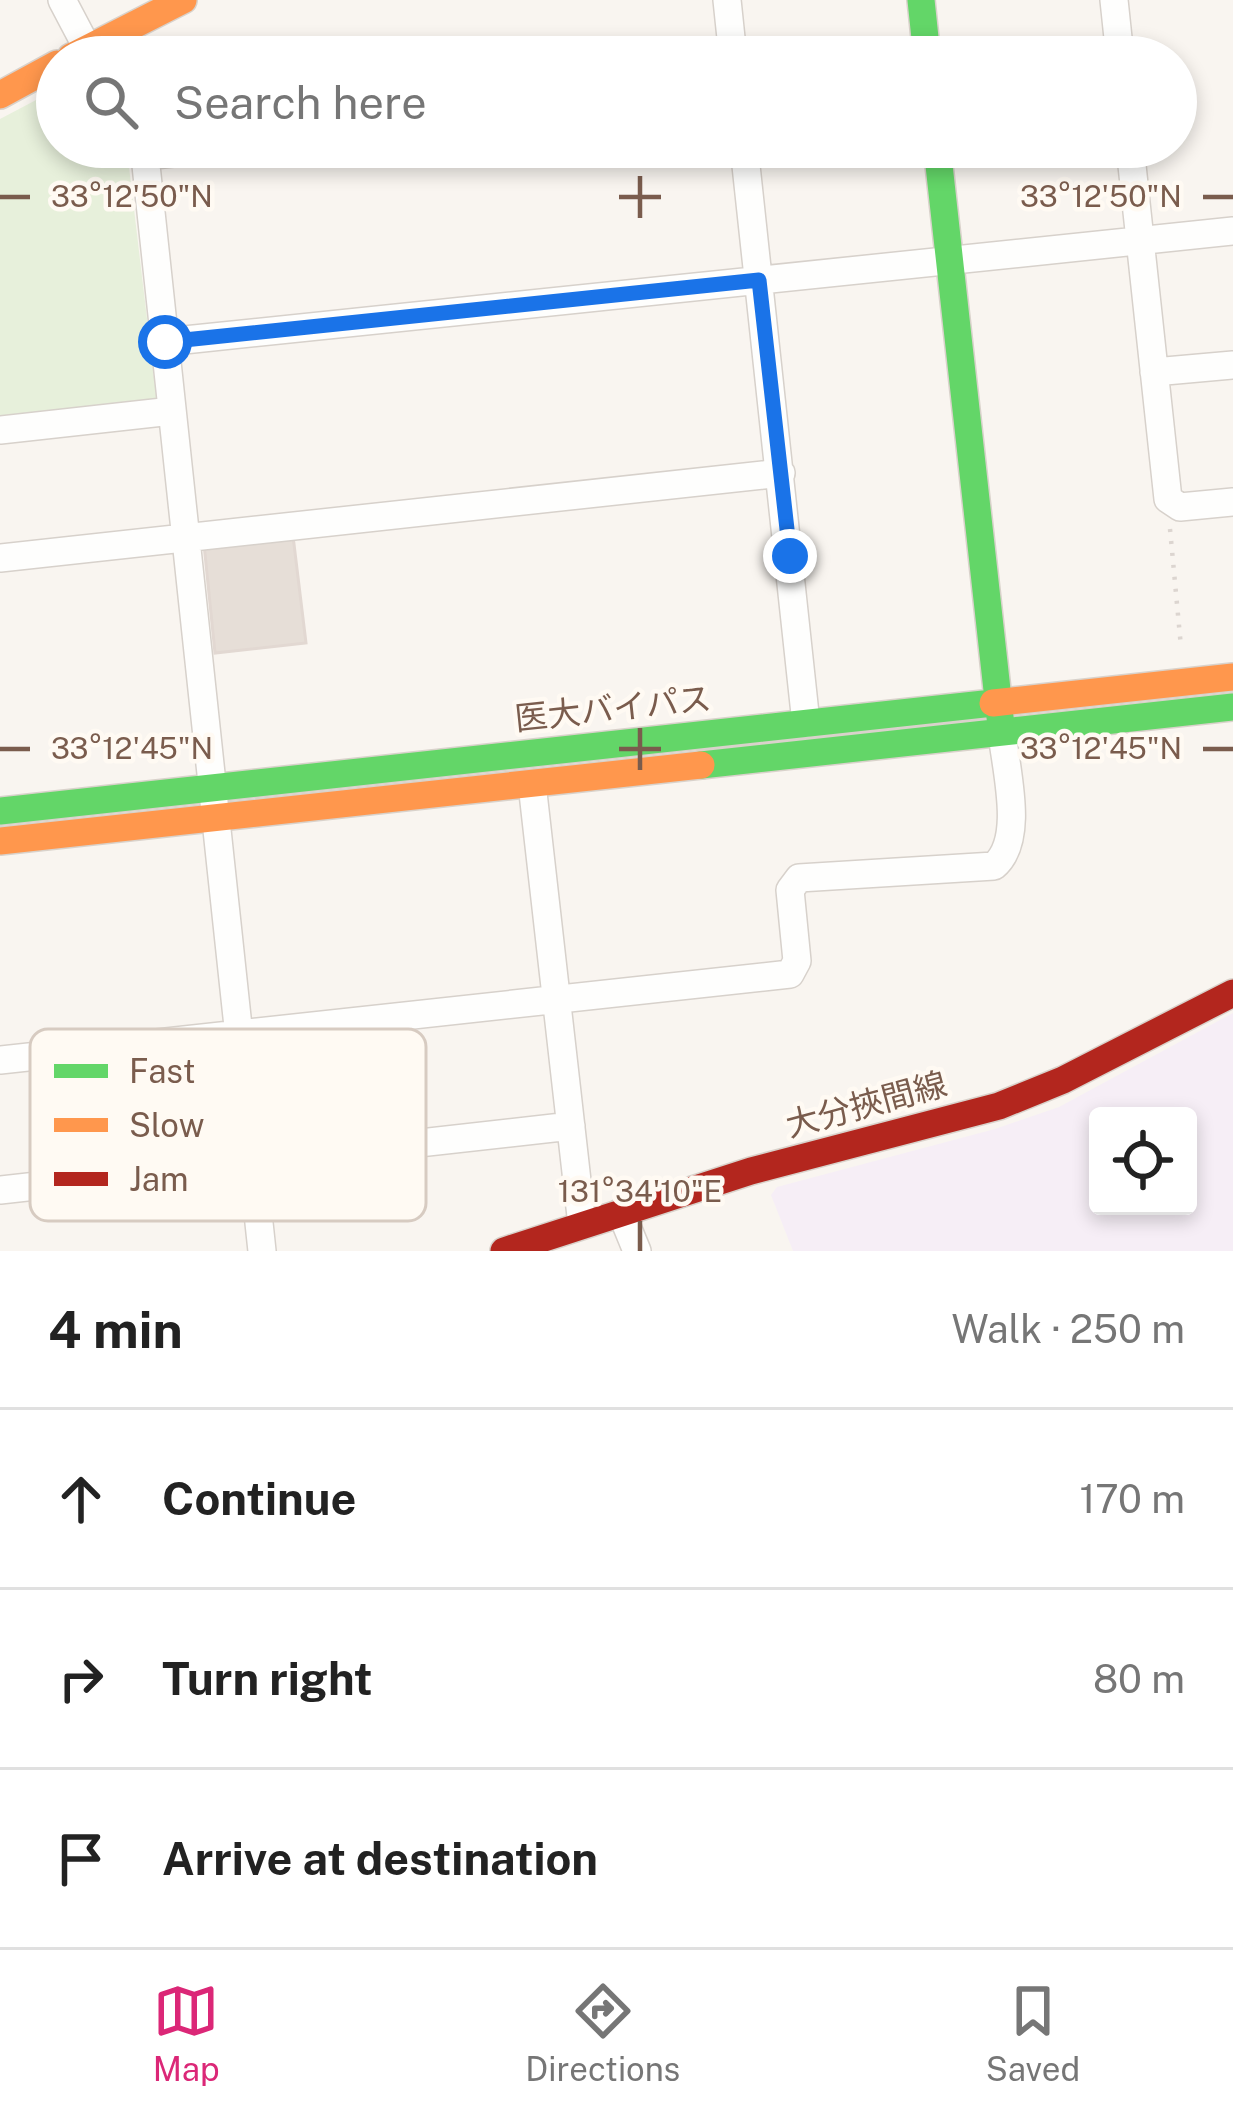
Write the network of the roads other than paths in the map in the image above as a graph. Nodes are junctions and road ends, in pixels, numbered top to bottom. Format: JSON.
{"nodes":[{"id":1,"x":62,"y":0,"type":"edge"},
{"id":2,"x":183,"y":0,"type":"edge"},
{"id":3,"x":727,"y":0,"type":"edge"},
{"id":4,"x":921,"y":0,"type":"edge"},
{"id":5,"x":1114,"y":0,"type":"edge"},
{"id":6,"x":77,"y":36,"type":"edge"},
{"id":7,"x":117,"y":36,"type":"edge"},
{"id":8,"x":731,"y":36,"type":"edge"},
{"id":9,"x":925,"y":36,"type":"edge"},
{"id":10,"x":1118,"y":36,"type":"edge"},
{"id":11,"x":36,"y":75,"type":"edge"},
{"id":12,"x":0,"y":94,"type":"edge"},
{"id":13,"x":145,"y":168,"type":"edge"},
{"id":14,"x":746,"y":168,"type":"edge"},
{"id":15,"x":939,"y":168,"type":"edge"},
{"id":16,"x":1132,"y":168,"type":"edge"},
{"id":17,"x":1233,"y":231,"type":"edge"},
{"id":18,"x":1140,"y":241,"type":"junction"},
{"id":19,"x":950,"y":261,"type":"junction"},
{"id":20,"x":759,"y":280,"type":"junction"},
{"id":21,"x":165,"y":342,"type":"junction"},
{"id":22,"x":1233,"y":365,"type":"edge"},
{"id":23,"x":1154,"y":372,"type":"junction"},
{"id":24,"x":172,"y":411,"type":"junction"},
{"id":25,"x":0,"y":430,"type":"edge"},
{"id":26,"x":781,"y":473,"type":"junction"},
{"id":27,"x":1233,"y":502,"type":"edge"},
{"id":28,"x":186,"y":538,"type":"junction"},
{"id":29,"x":0,"y":559,"type":"edge"},
{"id":30,"x":1233,"y":676,"type":"edge"},
{"id":31,"x":998,"y":702,"type":"junction"},
{"id":32,"x":1233,"y":707,"type":"edge"},
{"id":33,"x":806,"y":723,"type":"junction"},
{"id":34,"x":1002,"y":733,"type":"junction"},
{"id":35,"x":532,"y":784,"type":"junction"},
{"id":36,"x":213,"y":787,"type":"junction"},
{"id":37,"x":0,"y":811,"type":"edge"},
{"id":38,"x":215,"y":818,"type":"junction"},
{"id":39,"x":0,"y":841,"type":"edge"},
{"id":40,"x":1233,"y":992,"type":"edge"},
{"id":41,"x":557,"y":1000,"type":"junction"},
{"id":42,"x":238,"y":1029,"type":"edge"},
{"id":43,"x":268,"y":1029,"type":"edge"},
{"id":44,"x":30,"y":1056,"type":"edge"},
{"id":45,"x":0,"y":1060,"type":"edge"},
{"id":46,"x":572,"y":1126,"type":"junction"},
{"id":47,"x":426,"y":1142,"type":"edge"},
{"id":48,"x":30,"y":1187,"type":"edge"},
{"id":49,"x":0,"y":1190,"type":"edge"},
{"id":50,"x":621,"y":1212,"type":"junction"},
{"id":51,"x":259,"y":1221,"type":"edge"},
{"id":52,"x":582,"y":1225,"type":"junction"},
{"id":53,"x":262,"y":1251,"type":"edge"},
{"id":54,"x":504,"y":1251,"type":"edge"},
{"id":55,"x":637,"y":1251,"type":"edge"}],
"edges":[{"from":1,"to":6,"type":"street"},
{"from":2,"to":7,"type":"main road"},
{"from":3,"to":8,"type":"street"},
{"from":4,"to":9,"type":"main road"},
{"from":5,"to":10,"type":"street"},
{"from":11,"to":12,"type":"main road"},
{"from":13,"to":21,"type":"street"},
{"from":14,"to":20,"type":"street"},
{"from":15,"to":19,"type":"main road"},
{"from":16,"to":18,"type":"street"},
{"from":17,"to":18,"type":"street"},
{"from":18,"to":19,"type":"street"},
{"from":18,"to":23,"type":"street"},
{"from":19,"to":20,"type":"street"},
{"from":19,"to":31,"type":"main road"},
{"from":20,"to":21,"type":"street"},
{"from":20,"to":26,"type":"street"},
{"from":21,"to":24,"type":"street"},
{"from":22,"to":23,"type":"street"},
{"from":23,"to":27,"type":"street"},
{"from":24,"to":25,"type":"street"},
{"from":24,"to":28,"type":"street"},
{"from":26,"to":28,"type":"street"},
{"from":26,"to":33,"type":"street"},
{"from":28,"to":29,"type":"street"},
{"from":28,"to":36,"type":"street"},
{"from":30,"to":31,"type":"main road","name":"医大バイパス"},
{"from":31,"to":33,"type":"main road","name":"医大バイパス"},
{"from":31,"to":34,"type":"main road"},
{"from":32,"to":34,"type":"main road","name":"医大バイパス"},
{"from":33,"to":36,"type":"main road","name":"医大バイパス"},
{"from":34,"to":35,"type":"main road","name":"医大バイパス"},
{"from":34,"to":41,"type":"street"},
{"from":35,"to":38,"type":"main road","name":"医大バイパス"},
{"from":35,"to":41,"type":"street"},
{"from":36,"to":37,"type":"main road","name":"医大バイパス"},
{"from":36,"to":38,"type":"street"},
{"from":38,"to":39,"type":"main road","name":"医大バイパス"},
{"from":38,"to":42,"type":"street"},
{"from":40,"to":50,"type":"main road","name":"大分挾間線"},
{"from":41,"to":43,"type":"street"},
{"from":41,"to":46,"type":"street"},
{"from":44,"to":45,"type":"street"},
{"from":46,"to":47,"type":"street"},
{"from":46,"to":52,"type":"street"},
{"from":48,"to":49,"type":"street"},
{"from":50,"to":52,"type":"main road","name":"大分挾間線"},
{"from":50,"to":55,"type":"street"},
{"from":51,"to":53,"type":"street"},
{"from":52,"to":54,"type":"main road","name":"大分挾間線"}]}
